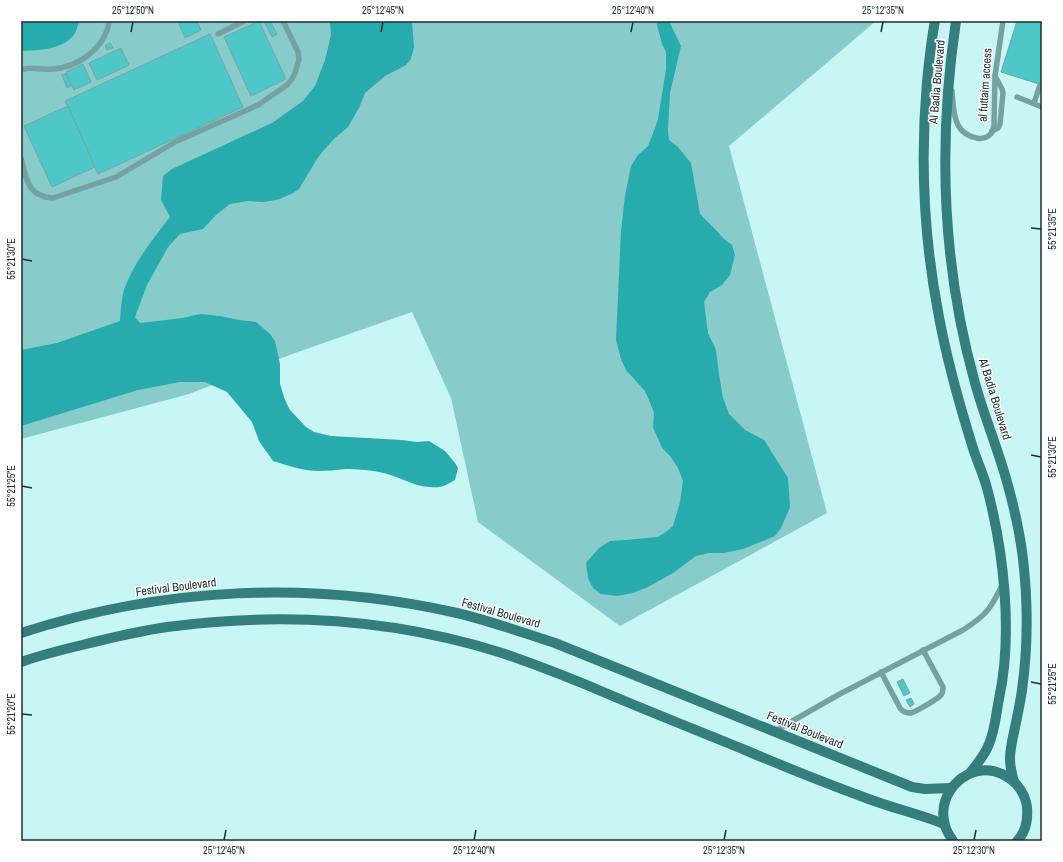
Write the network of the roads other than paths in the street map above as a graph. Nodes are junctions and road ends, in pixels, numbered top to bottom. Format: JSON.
{"nodes":[{"id":1,"x":109,"y":21,"type":"edge"},
{"id":2,"x":244,"y":21,"type":"edge"},
{"id":3,"x":283,"y":21,"type":"edge"},
{"id":4,"x":935,"y":21,"type":"edge"},
{"id":5,"x":956,"y":21,"type":"edge"},
{"id":6,"x":1004,"y":21,"type":"edge"},
{"id":7,"x":218,"y":34,"type":"dead end"},
{"id":8,"x":21,"y":70,"type":"edge"},
{"id":9,"x":949,"y":76,"type":"junction"},
{"id":10,"x":995,"y":76,"type":"junction"},
{"id":11,"x":1040,"y":84,"type":"dead end"},
{"id":12,"x":1017,"y":97,"type":"dead end"},
{"id":13,"x":1034,"y":103,"type":"junction"},
{"id":14,"x":1042,"y":107,"type":"edge"},
{"id":15,"x":992,"y":131,"type":"junction"},
{"id":16,"x":21,"y":158,"type":"edge"},
{"id":17,"x":1004,"y":581,"type":"junction"},
{"id":18,"x":21,"y":633,"type":"edge"},
{"id":19,"x":923,"y":650,"type":"junction"},
{"id":20,"x":21,"y":662,"type":"edge"},
{"id":21,"x":881,"y":672,"type":"junction"},
{"id":22,"x":775,"y":731,"type":"junction"},
{"id":23,"x":970,"y":773,"type":"junction"},
{"id":24,"x":1014,"y":782,"type":"junction"},
{"id":25,"x":951,"y":788,"type":"junction"},
{"id":26,"x":944,"y":824,"type":"junction"},
{"id":27,"x":953,"y":841,"type":"edge"},
{"id":28,"x":1017,"y":841,"type":"edge"}],
"edges":[{"from":1,"to":8,"type":"lane"},
{"from":2,"to":7,"type":"lane"},
{"from":3,"to":16,"type":"lane"},
{"from":4,"to":17,"type":"main road","name":"Al Badia Boulevard"},
{"from":5,"to":9,"type":"main road","name":"Al Badia Boulevard"},
{"from":6,"to":10,"type":"lane","name":"al futtaim access"},
{"from":9,"to":15,"type":"lane","name":"al futtaim access"},
{"from":9,"to":24,"type":"main road","name":"Al Badia Boulevard"},
{"from":10,"to":15,"type":"lane","name":"al futtaim access"},
{"from":10,"to":15,"type":"lane"},
{"from":11,"to":13,"type":"lane"},
{"from":12,"to":13,"type":"lane"},
{"from":13,"to":14,"type":"lane"},
{"from":17,"to":19,"type":"lane"},
{"from":17,"to":23,"type":"main road","name":"Al Badia Boulevard"},
{"from":18,"to":22,"type":"main road","name":"Festival Boulevard"},
{"from":19,"to":21,"type":"lane"},
{"from":19,"to":21,"type":"lane"},
{"from":20,"to":26,"type":"main road"},
{"from":21,"to":22,"type":"lane"},
{"from":22,"to":25,"type":"main road","name":"Festival Boulevard"},
{"from":23,"to":24,"type":"main road"},
{"from":23,"to":25,"type":"main road"},
{"from":24,"to":28,"type":"main road"},
{"from":25,"to":26,"type":"main road"},
{"from":26,"to":27,"type":"main road"}]}
